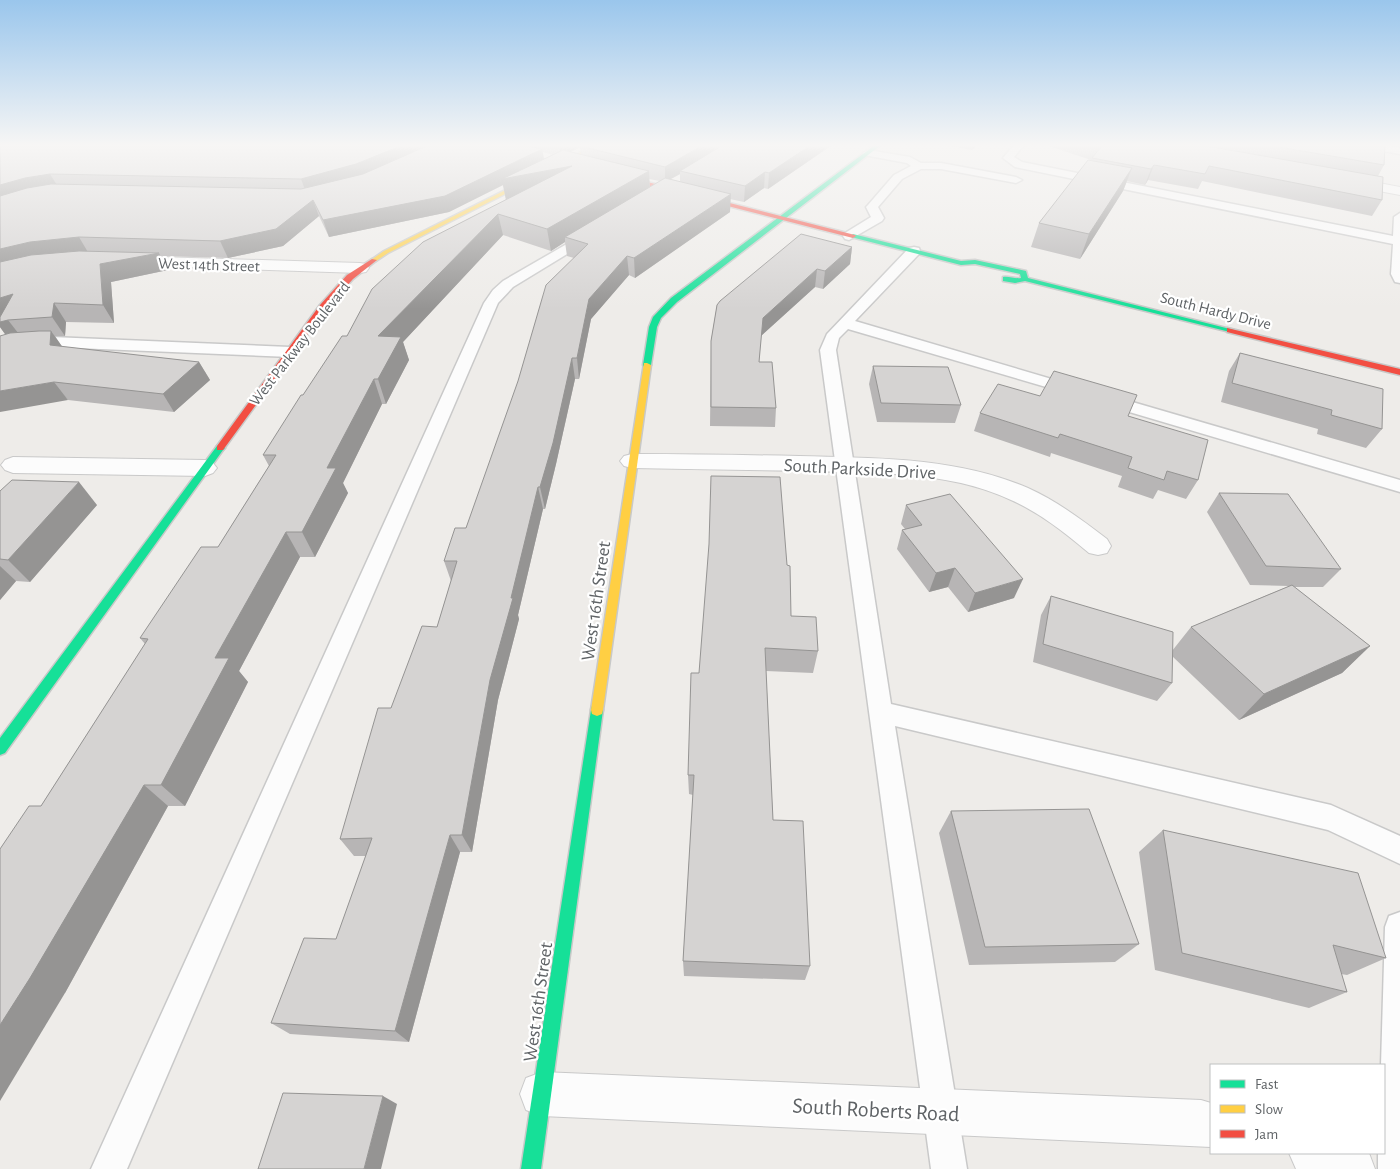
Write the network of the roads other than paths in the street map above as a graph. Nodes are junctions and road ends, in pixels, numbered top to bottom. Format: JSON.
{"nodes":[{"id":1,"x":490,"y":200,"type":"edge"},
{"id":2,"x":647,"y":200,"type":"edge"},
{"id":3,"x":708,"y":200,"type":"edge"},
{"id":4,"x":806,"y":200,"type":"edge"},
{"id":5,"x":878,"y":200,"type":"edge"},
{"id":6,"x":1192,"y":200,"type":"edge"},
{"id":7,"x":643,"y":202,"type":"edge"},
{"id":8,"x":1400,"y":217,"type":"edge"},
{"id":9,"x":782,"y":218,"type":"junction"},
{"id":10,"x":609,"y":223,"type":"edge"},
{"id":11,"x":849,"y":236,"type":"junction"},
{"id":12,"x":1399,"y":241,"type":"edge"},
{"id":13,"x":914,"y":251,"type":"junction"},
{"id":14,"x":109,"y":260,"type":"edge"},
{"id":15,"x":360,"y":268,"type":"junction"},
{"id":16,"x":1400,"y":279,"type":"edge"},
{"id":17,"x":845,"y":323,"type":"junction"},
{"id":18,"x":0,"y":351,"type":"edge"},
{"id":19,"x":290,"y":352,"type":"junction"},
{"id":20,"x":1400,"y":372,"type":"edge"},
{"id":21,"x":632,"y":461,"type":"junction"},
{"id":22,"x":14,"y":465,"type":"dead end"},
{"id":23,"x":845,"y":465,"type":"junction"},
{"id":24,"x":205,"y":468,"type":"junction"},
{"id":25,"x":1400,"y":486,"type":"edge"},
{"id":26,"x":1098,"y":546,"type":"dead end"},
{"id":27,"x":880,"y":712,"type":"junction"},
{"id":28,"x":0,"y":749,"type":"edge"},
{"id":29,"x":1400,"y":850,"type":"edge"},
{"id":30,"x":1400,"y":927,"type":"edge"},
{"id":31,"x":542,"y":1094,"type":"junction"},
{"id":32,"x":939,"y":1112,"type":"junction"},
{"id":33,"x":1210,"y":1125,"type":"edge"},
{"id":34,"x":1314,"y":1154,"type":"edge"},
{"id":35,"x":109,"y":1169,"type":"edge"},
{"id":36,"x":531,"y":1169,"type":"edge"},
{"id":37,"x":949,"y":1169,"type":"edge"},
{"id":38,"x":1352,"y":1169,"type":"edge"},
{"id":39,"x":1396,"y":1169,"type":"edge"}],
"edges":[{"from":1,"to":15,"type":"street","name":"West Parkway Boulevard"},
{"from":2,"to":7,"type":"lane"},
{"from":3,"to":9,"type":"street","name":"South Hardy Drive"},
{"from":4,"to":9,"type":"street","name":"West 16th Street"},
{"from":5,"to":11,"type":"lane"},
{"from":6,"to":12,"type":"lane"},
{"from":8,"to":12,"type":"lane"},
{"from":9,"to":11,"type":"street","name":"South Hardy Drive"},
{"from":9,"to":21,"type":"street","name":"West 16th Street"},
{"from":10,"to":35,"type":"lane"},
{"from":11,"to":13,"type":"street","name":"South Hardy Drive"},
{"from":12,"to":16,"type":"lane"},
{"from":13,"to":17,"type":"lane"},
{"from":13,"to":20,"type":"street","name":"South Hardy Drive"},
{"from":14,"to":15,"type":"street","name":"West 14th Street"},
{"from":15,"to":19,"type":"street","name":"West Parkway Boulevard"},
{"from":17,"to":23,"type":"lane"},
{"from":17,"to":25,"type":"lane"},
{"from":18,"to":19,"type":"lane"},
{"from":19,"to":24,"type":"street","name":"West Parkway Boulevard"},
{"from":21,"to":23,"type":"street","name":"South Parkside Drive"},
{"from":21,"to":31,"type":"street","name":"West 16th Street"},
{"from":22,"to":24,"type":"street"},
{"from":23,"to":26,"type":"street","name":"South Parkside Drive"},
{"from":23,"to":27,"type":"lane"},
{"from":24,"to":28,"type":"street","name":"West Parkway Boulevard"},
{"from":27,"to":29,"type":"lane"},
{"from":27,"to":32,"type":"lane"},
{"from":30,"to":39,"type":"lane"},
{"from":31,"to":32,"type":"street","name":"South Roberts Road"},
{"from":31,"to":36,"type":"street","name":"West 16th Street"},
{"from":32,"to":33,"type":"street","name":"South Roberts Road"},
{"from":32,"to":37,"type":"lane"},
{"from":34,"to":38,"type":"street"}]}
